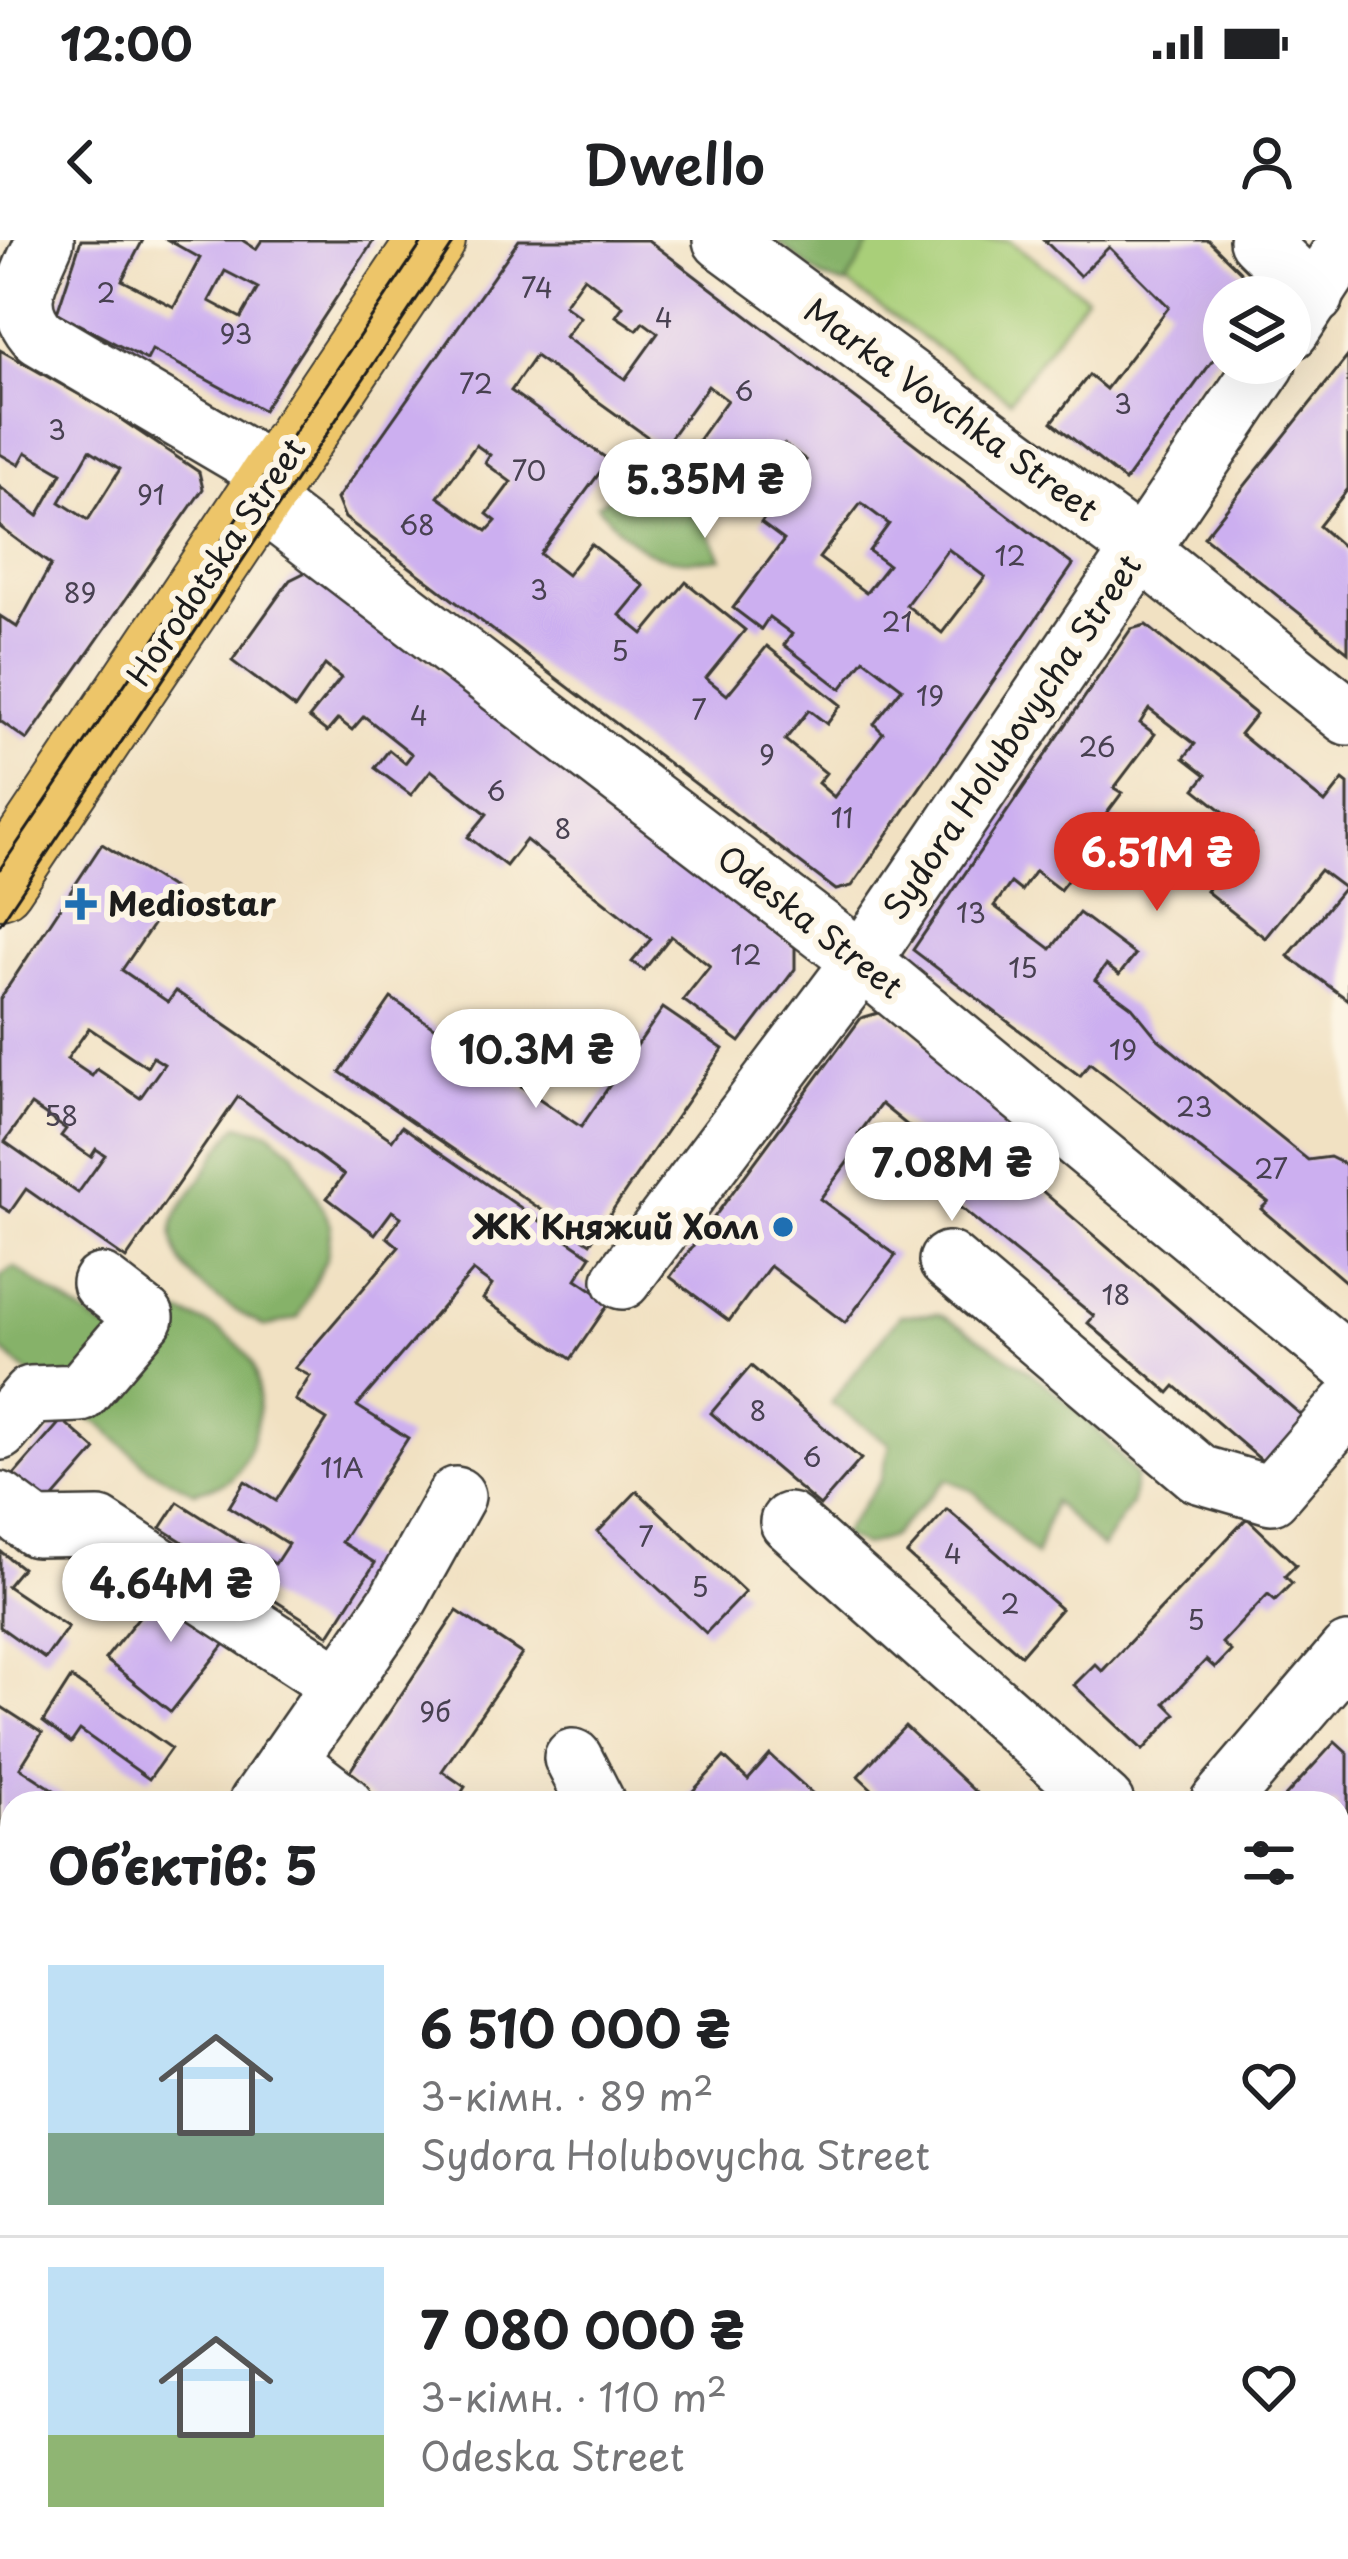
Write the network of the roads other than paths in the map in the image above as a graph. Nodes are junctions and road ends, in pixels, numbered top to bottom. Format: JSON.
{"nodes":[{"id":1,"x":45,"y":240,"type":"edge"},
{"id":2,"x":432,"y":240,"type":"edge"},
{"id":3,"x":722,"y":240,"type":"edge"},
{"id":4,"x":1258,"y":240,"type":"edge"},
{"id":5,"x":1348,"y":242,"type":"edge"},
{"id":6,"x":1280,"y":276,"type":"edge"},
{"id":7,"x":1311,"y":299,"type":"edge"},
{"id":8,"x":1252,"y":384,"type":"edge"},
{"id":9,"x":266,"y":487,"type":"junction"},
{"id":10,"x":1137,"y":549,"type":"junction"},
{"id":11,"x":1348,"y":716,"type":"edge"},
{"id":12,"x":0,"y":885,"type":"edge"},
{"id":13,"x":862,"y":961,"type":"junction"},
{"id":14,"x":948,"y":1261,"type":"dead end"},
{"id":15,"x":622,"y":1280,"type":"dead end"},
{"id":16,"x":101,"y":1283,"type":"dead end"},
{"id":17,"x":1348,"y":1363,"type":"edge"},
{"id":18,"x":1348,"y":1406,"type":"edge"},
{"id":19,"x":0,"y":1431,"type":"edge"},
{"id":20,"x":456,"y":1496,"type":"dead end"},
{"id":21,"x":0,"y":1501,"type":"edge"},
{"id":22,"x":789,"y":1522,"type":"dead end"},
{"id":23,"x":1348,"y":1652,"type":"edge"},
{"id":24,"x":338,"y":1683,"type":"junction"},
{"id":25,"x":272,"y":1782,"type":"edge"},
{"id":26,"x":302,"y":1791,"type":"edge"},
{"id":27,"x":1092,"y":1791,"type":"edge"},
{"id":28,"x":1229,"y":1791,"type":"edge"}],
"edges":[{"from":1,"to":9,"type":"street","name":"Odeska Street"},
{"from":2,"to":9,"type":"main road","name":"Horodotska Street"},
{"from":3,"to":10,"type":"street","name":"Marka Vovchka Street"},
{"from":4,"to":6,"type":"street"},
{"from":5,"to":7,"type":"street"},
{"from":8,"to":10,"type":"street","name":"Sydora Holubovycha Street"},
{"from":9,"to":12,"type":"main road","name":"Horodotska Street"},
{"from":9,"to":13,"type":"street","name":"Odeska Street"},
{"from":10,"to":11,"type":"street","name":"Marka Vovchka Street"},
{"from":10,"to":13,"type":"street","name":"Sydora Holubovycha Street"},
{"from":13,"to":15,"type":"street","name":"Sydora Holubovycha Street"},
{"from":13,"to":17,"type":"street","name":"Odeska Street"},
{"from":14,"to":18,"type":"street"},
{"from":16,"to":19,"type":"street"},
{"from":20,"to":24,"type":"street"},
{"from":21,"to":24,"type":"street"},
{"from":22,"to":27,"type":"street"},
{"from":23,"to":28,"type":"street"},
{"from":24,"to":25,"type":"street"},
{"from":25,"to":26,"type":"street"}]}
